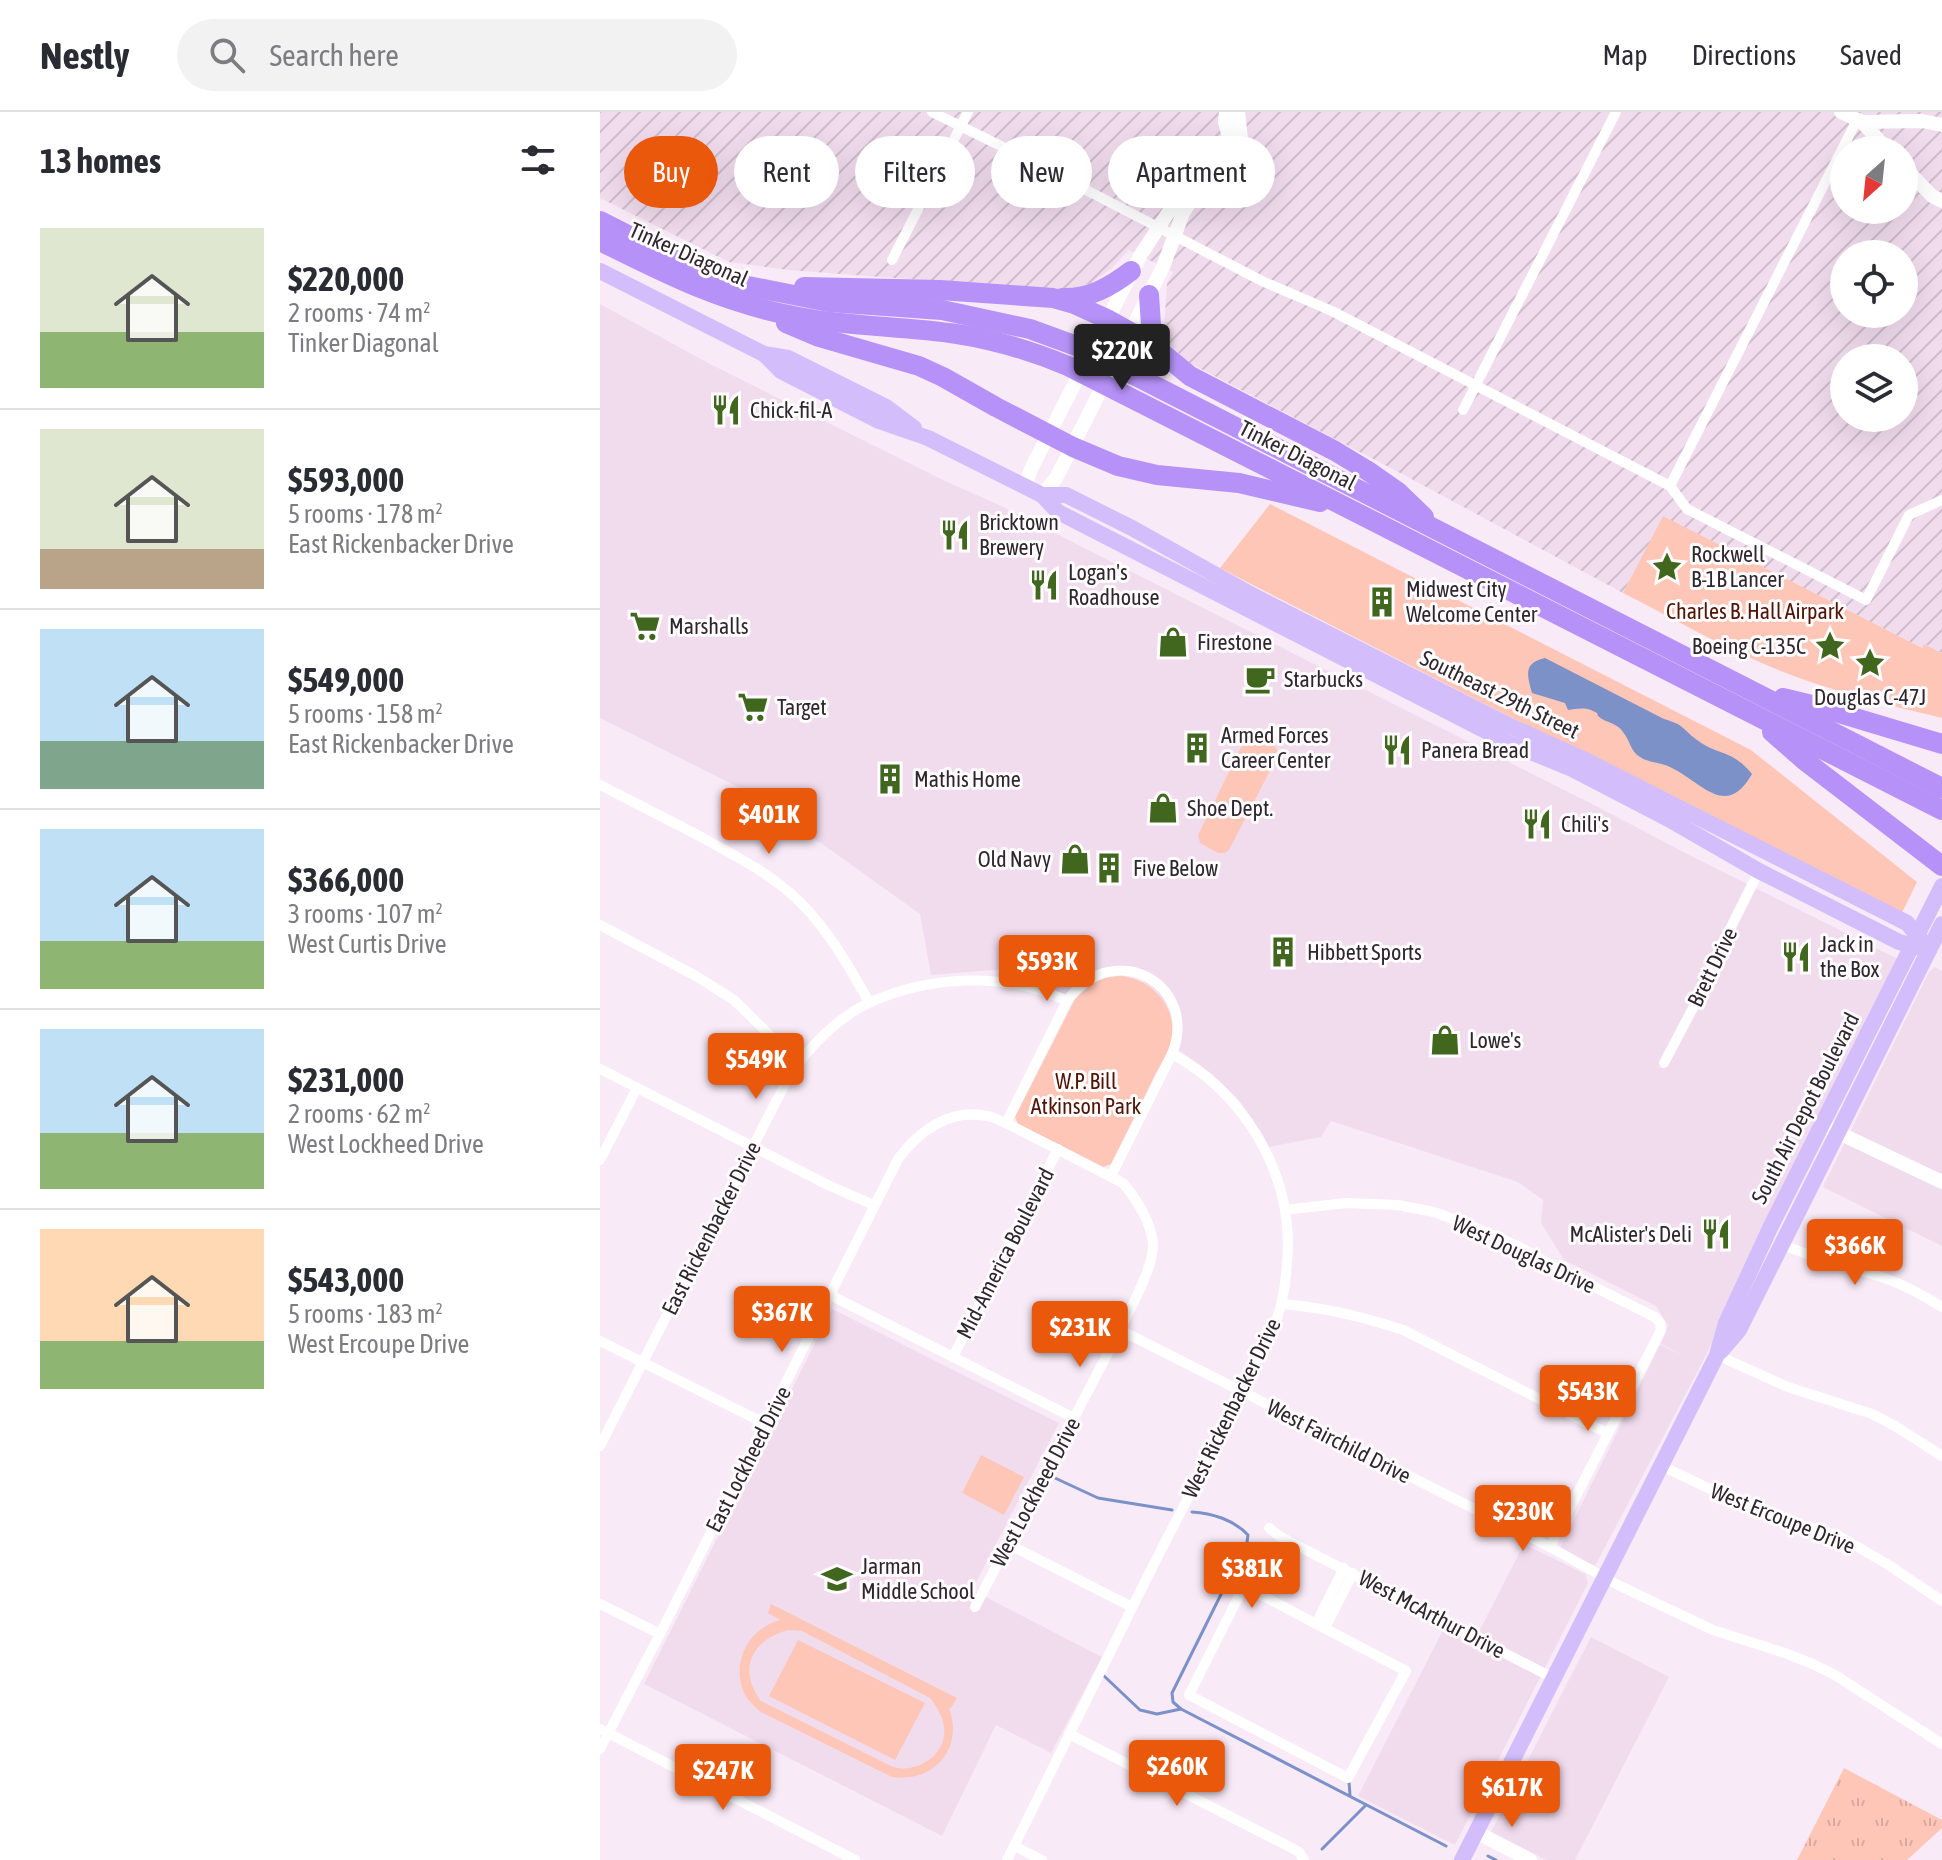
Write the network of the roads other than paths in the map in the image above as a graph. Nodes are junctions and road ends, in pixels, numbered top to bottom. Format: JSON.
{"nodes":[{"id":1,"x":932,"y":112,"type":"edge"},
{"id":2,"x":968,"y":112,"type":"edge"},
{"id":3,"x":1226,"y":112,"type":"edge"},
{"id":4,"x":1238,"y":112,"type":"edge"},
{"id":5,"x":1616,"y":112,"type":"edge"},
{"id":6,"x":1841,"y":112,"type":"edge"},
{"id":7,"x":1860,"y":121,"type":"junction"},
{"id":8,"x":1942,"y":125,"type":"edge"},
{"id":9,"x":961,"y":126,"type":"junction"},
{"id":10,"x":1874,"y":136,"type":"edge"},
{"id":11,"x":1918,"y":182,"type":"edge"},
{"id":12,"x":1942,"y":201,"type":"edge"},
{"id":13,"x":600,"y":221,"type":"edge"},
{"id":14,"x":1160,"y":227,"type":"junction"},
{"id":15,"x":1175,"y":235,"type":"junction"},
{"id":16,"x":600,"y":241,"type":"edge"},
{"id":17,"x":892,"y":260,"type":"dead end"},
{"id":18,"x":600,"y":271,"type":"edge"},
{"id":19,"x":1131,"y":271,"type":"junction"},
{"id":20,"x":745,"y":295,"type":"junction"},
{"id":21,"x":1149,"y":295,"type":"junction"},
{"id":22,"x":1053,"y":298,"type":"junction"},
{"id":23,"x":1107,"y":319,"type":"junction"},
{"id":24,"x":1131,"y":331,"type":"junction"},
{"id":25,"x":1159,"y":350,"type":"junction"},
{"id":26,"x":1475,"y":385,"type":"junction"},
{"id":27,"x":1463,"y":410,"type":"dead end"},
{"id":28,"x":1049,"y":434,"type":"junction"},
{"id":29,"x":1073,"y":447,"type":"junction"},
{"id":30,"x":1670,"y":486,"type":"junction"},
{"id":31,"x":1025,"y":487,"type":"junction"},
{"id":32,"x":1042,"y":495,"type":"junction"},
{"id":33,"x":1942,"y":500,"type":"edge"},
{"id":34,"x":1355,"y":511,"type":"junction"},
{"id":35,"x":1438,"y":532,"type":"junction"},
{"id":36,"x":1748,"y":700,"type":"junction"},
{"id":37,"x":1942,"y":744,"type":"edge"},
{"id":38,"x":600,"y":785,"type":"edge"},
{"id":39,"x":1942,"y":788,"type":"edge"},
{"id":40,"x":1942,"y":810,"type":"edge"},
{"id":41,"x":1942,"y":866,"type":"edge"},
{"id":42,"x":1759,"y":871,"type":"junction"},
{"id":43,"x":1942,"y":886,"type":"edge"},
{"id":44,"x":1942,"y":924,"type":"edge"},
{"id":45,"x":600,"y":925,"type":"edge"},
{"id":46,"x":1915,"y":941,"type":"junction"},
{"id":47,"x":1936,"y":953,"type":"edge"},
{"id":48,"x":1067,"y":1001,"type":"junction"},
{"id":49,"x":869,"y":1002,"type":"junction"},
{"id":50,"x":1172,"y":1054,"type":"junction"},
{"id":51,"x":798,"y":1063,"type":"junction"},
{"id":52,"x":1664,"y":1063,"type":"dead end"},
{"id":53,"x":600,"y":1069,"type":"edge"},
{"id":54,"x":637,"y":1088,"type":"junction"},
{"id":55,"x":1006,"y":1123,"type":"junction"},
{"id":56,"x":1830,"y":1128,"type":"junction"},
{"id":57,"x":752,"y":1147,"type":"junction"},
{"id":58,"x":1058,"y":1149,"type":"junction"},
{"id":59,"x":600,"y":1160,"type":"edge"},
{"id":60,"x":1111,"y":1176,"type":"junction"},
{"id":61,"x":1942,"y":1182,"type":"edge"},
{"id":62,"x":874,"y":1205,"type":"junction"},
{"id":63,"x":1285,"y":1210,"type":"junction"},
{"id":64,"x":1781,"y":1244,"type":"junction"},
{"id":65,"x":830,"y":1295,"type":"junction"},
{"id":66,"x":1281,"y":1304,"type":"junction"},
{"id":67,"x":1942,"y":1307,"type":"edge"},
{"id":68,"x":1120,"y":1330,"type":"junction"},
{"id":69,"x":600,"y":1341,"type":"edge"},
{"id":70,"x":1717,"y":1355,"type":"junction"},
{"id":71,"x":953,"y":1357,"type":"junction"},
{"id":72,"x":644,"y":1363,"type":"junction"},
{"id":73,"x":1242,"y":1392,"type":"junction"},
{"id":74,"x":1074,"y":1418,"type":"junction"},
{"id":75,"x":766,"y":1424,"type":"junction"},
{"id":76,"x":1607,"y":1433,"type":"junction"},
{"id":77,"x":600,"y":1446,"type":"edge"},
{"id":78,"x":1942,"y":1456,"type":"edge"},
{"id":79,"x":1662,"y":1466,"type":"junction"},
{"id":80,"x":1269,"y":1528,"type":"dead end"},
{"id":81,"x":1008,"y":1544,"type":"junction"},
{"id":82,"x":1550,"y":1547,"type":"junction"},
{"id":83,"x":1349,"y":1570,"type":"junction"},
{"id":84,"x":1606,"y":1577,"type":"junction"},
{"id":85,"x":1942,"y":1601,"type":"edge"},
{"id":86,"x":600,"y":1604,"type":"edge"},
{"id":87,"x":975,"y":1607,"type":"dead end"},
{"id":88,"x":1132,"y":1607,"type":"junction"},
{"id":89,"x":1320,"y":1626,"type":"junction"},
{"id":90,"x":660,"y":1634,"type":"junction"},
{"id":91,"x":1553,"y":1678,"type":"junction"},
{"id":92,"x":604,"y":1731,"type":"edge"},
{"id":93,"x":1069,"y":1734,"type":"junction"},
{"id":94,"x":1942,"y":1744,"type":"edge"},
{"id":95,"x":600,"y":1749,"type":"edge"},
{"id":96,"x":1476,"y":1832,"type":"junction"},
{"id":97,"x":1014,"y":1846,"type":"junction"},
{"id":98,"x":833,"y":1849,"type":"junction"},
{"id":99,"x":827,"y":1860,"type":"edge"},
{"id":100,"x":855,"y":1860,"type":"edge"},
{"id":101,"x":1007,"y":1860,"type":"edge"},
{"id":102,"x":1042,"y":1860,"type":"edge"},
{"id":103,"x":1304,"y":1860,"type":"edge"},
{"id":104,"x":1462,"y":1860,"type":"edge"},
{"id":105,"x":1530,"y":1860,"type":"edge"}],
"edges":[{"from":1,"to":9,"type":"street"},
{"from":2,"to":9,"type":"street"},
{"from":3,"to":14,"type":"street"},
{"from":4,"to":15,"type":"street"},
{"from":5,"to":26,"type":"street"},
{"from":6,"to":7,"type":"street"},
{"from":7,"to":8,"type":"street"},
{"from":7,"to":10,"type":"street"},
{"from":7,"to":30,"type":"street"},
{"from":9,"to":14,"type":"street"},
{"from":9,"to":17,"type":"street"},
{"from":11,"to":12,"type":"street"},
{"from":13,"to":20,"type":"highway","name":"Tinker Diagonal"},
{"from":14,"to":15,"type":"street"},
{"from":14,"to":19,"type":"street"},
{"from":15,"to":21,"type":"street"},
{"from":15,"to":26,"type":"street"},
{"from":16,"to":20,"type":"highway","name":"Tinker Diagonal"},
{"from":18,"to":31,"type":"main road","name":"Southeast 29th Street"},
{"from":19,"to":22,"type":"highway"},
{"from":19,"to":23,"type":"street"},
{"from":20,"to":22,"type":"highway"},
{"from":20,"to":28,"type":"highway"},
{"from":20,"to":34,"type":"highway","name":"Tinker Diagonal"},
{"from":20,"to":35,"type":"highway","name":"Tinker Diagonal"},
{"from":21,"to":24,"type":"street"},
{"from":21,"to":25,"type":"highway"},
{"from":22,"to":23,"type":"highway"},
{"from":23,"to":24,"type":"highway"},
{"from":23,"to":28,"type":"street"},
{"from":24,"to":25,"type":"highway"},
{"from":24,"to":29,"type":"street"},
{"from":25,"to":35,"type":"highway"},
{"from":26,"to":27,"type":"street"},
{"from":26,"to":30,"type":"street"},
{"from":28,"to":29,"type":"highway"},
{"from":28,"to":31,"type":"street"},
{"from":29,"to":32,"type":"street"},
{"from":29,"to":34,"type":"highway"},
{"from":30,"to":33,"type":"street"},
{"from":31,"to":32,"type":"main road","name":"Southeast 29th Street"},
{"from":32,"to":42,"type":"main road","name":"Southeast 29th Street"},
{"from":32,"to":46,"type":"main road","name":"Southeast 29th Street"},
{"from":34,"to":36,"type":"highway","name":"Tinker Diagonal"},
{"from":35,"to":36,"type":"highway","name":"Tinker Diagonal"},
{"from":36,"to":37,"type":"highway"},
{"from":36,"to":39,"type":"highway","name":"Tinker Diagonal"},
{"from":36,"to":40,"type":"highway","name":"Tinker Diagonal"},
{"from":36,"to":41,"type":"highway"},
{"from":38,"to":49,"type":"street"},
{"from":42,"to":46,"type":"main road","name":"Southeast 29th Street"},
{"from":42,"to":52,"type":"street","name":"Brett Drive"},
{"from":43,"to":46,"type":"main road","name":"South Air Depot Boulevard"},
{"from":44,"to":47,"type":"main road","name":"South Air Depot Boulevard"},
{"from":45,"to":51,"type":"street"},
{"from":46,"to":47,"type":"main road","name":"Southeast 29th Street"},
{"from":46,"to":56,"type":"main road","name":"South Air Depot Boulevard"},
{"from":47,"to":56,"type":"main road","name":"South Air Depot Boulevard"},
{"from":48,"to":49,"type":"street","name":"East Rickenbacker Drive"},
{"from":48,"to":50,"type":"street"},
{"from":48,"to":55,"type":"street"},
{"from":49,"to":51,"type":"street","name":"East Rickenbacker Drive"},
{"from":50,"to":60,"type":"street"},
{"from":50,"to":63,"type":"street","name":"West Rickenbacker Drive"},
{"from":51,"to":57,"type":"street","name":"East Rickenbacker Drive"},
{"from":53,"to":54,"type":"street"},
{"from":54,"to":57,"type":"street"},
{"from":54,"to":59,"type":"street"},
{"from":55,"to":58,"type":"street","name":"East Lockheed Drive"},
{"from":55,"to":62,"type":"street","name":"East Lockheed Drive"},
{"from":56,"to":61,"type":"street"},
{"from":56,"to":64,"type":"main road","name":"South Air Depot Boulevard"},
{"from":56,"to":70,"type":"main road","name":"South Air Depot Boulevard"},
{"from":57,"to":62,"type":"street"},
{"from":57,"to":72,"type":"street","name":"East Rickenbacker Drive"},
{"from":58,"to":60,"type":"street","name":"West Lockheed Drive"},
{"from":58,"to":71,"type":"street","name":"Mid-America Boulevard"},
{"from":60,"to":68,"type":"street","name":"West Lockheed Drive"},
{"from":62,"to":65,"type":"street","name":"East Lockheed Drive"},
{"from":63,"to":66,"type":"street","name":"West Rickenbacker Drive"},
{"from":63,"to":76,"type":"street","name":"West Douglas Drive"},
{"from":64,"to":67,"type":"street"},
{"from":64,"to":70,"type":"main road","name":"South Air Depot Boulevard"},
{"from":65,"to":71,"type":"street"},
{"from":65,"to":75,"type":"street","name":"East Lockheed Drive"},
{"from":66,"to":73,"type":"street","name":"West Rickenbacker Drive"},
{"from":66,"to":76,"type":"street"},
{"from":68,"to":73,"type":"street","name":"West Fairchild Drive"},
{"from":68,"to":74,"type":"street","name":"West Lockheed Drive"},
{"from":69,"to":72,"type":"street"},
{"from":70,"to":78,"type":"street"},
{"from":70,"to":79,"type":"main road","name":"South Air Depot Boulevard"},
{"from":71,"to":74,"type":"street"},
{"from":72,"to":75,"type":"street"},
{"from":72,"to":77,"type":"street","name":"East Rickenbacker Drive"},
{"from":73,"to":82,"type":"street","name":"West Fairchild Drive"},
{"from":73,"to":88,"type":"street","name":"West Rickenbacker Drive"},
{"from":74,"to":81,"type":"street","name":"West Lockheed Drive"},
{"from":75,"to":90,"type":"street","name":"East Lockheed Drive"},
{"from":76,"to":82,"type":"street"},
{"from":79,"to":84,"type":"main road","name":"South Air Depot Boulevard"},
{"from":79,"to":85,"type":"street","name":"West Ercoupe Drive"},
{"from":80,"to":83,"type":"street","name":"West McArthur Drive"},
{"from":81,"to":87,"type":"street","name":"West Lockheed Drive"},
{"from":81,"to":88,"type":"street"},
{"from":82,"to":84,"type":"street","name":"West Fairchild Drive"},
{"from":83,"to":89,"type":"street"},
{"from":83,"to":91,"type":"street","name":"West McArthur Drive"},
{"from":84,"to":91,"type":"main road","name":"South Air Depot Boulevard"},
{"from":84,"to":94,"type":"street","name":"West Fairchild Drive"},
{"from":86,"to":90,"type":"street"},
{"from":88,"to":93,"type":"street","name":"West Rickenbacker Drive"},
{"from":89,"to":89,"type":"street"},
{"from":90,"to":92,"type":"street","name":"East Lockheed Drive"},
{"from":91,"to":96,"type":"main road","name":"South Air Depot Boulevard"},
{"from":92,"to":95,"type":"street","name":"East Lockheed Drive"},
{"from":92,"to":98,"type":"street"},
{"from":93,"to":97,"type":"street","name":"West Rickenbacker Drive"},
{"from":93,"to":103,"type":"street"},
{"from":96,"to":104,"type":"main road","name":"South Air Depot Boulevard"},
{"from":96,"to":105,"type":"street"},
{"from":97,"to":101,"type":"street","name":"West Rickenbacker Drive"},
{"from":97,"to":102,"type":"street"},
{"from":98,"to":99,"type":"street"},
{"from":98,"to":100,"type":"street"}]}
